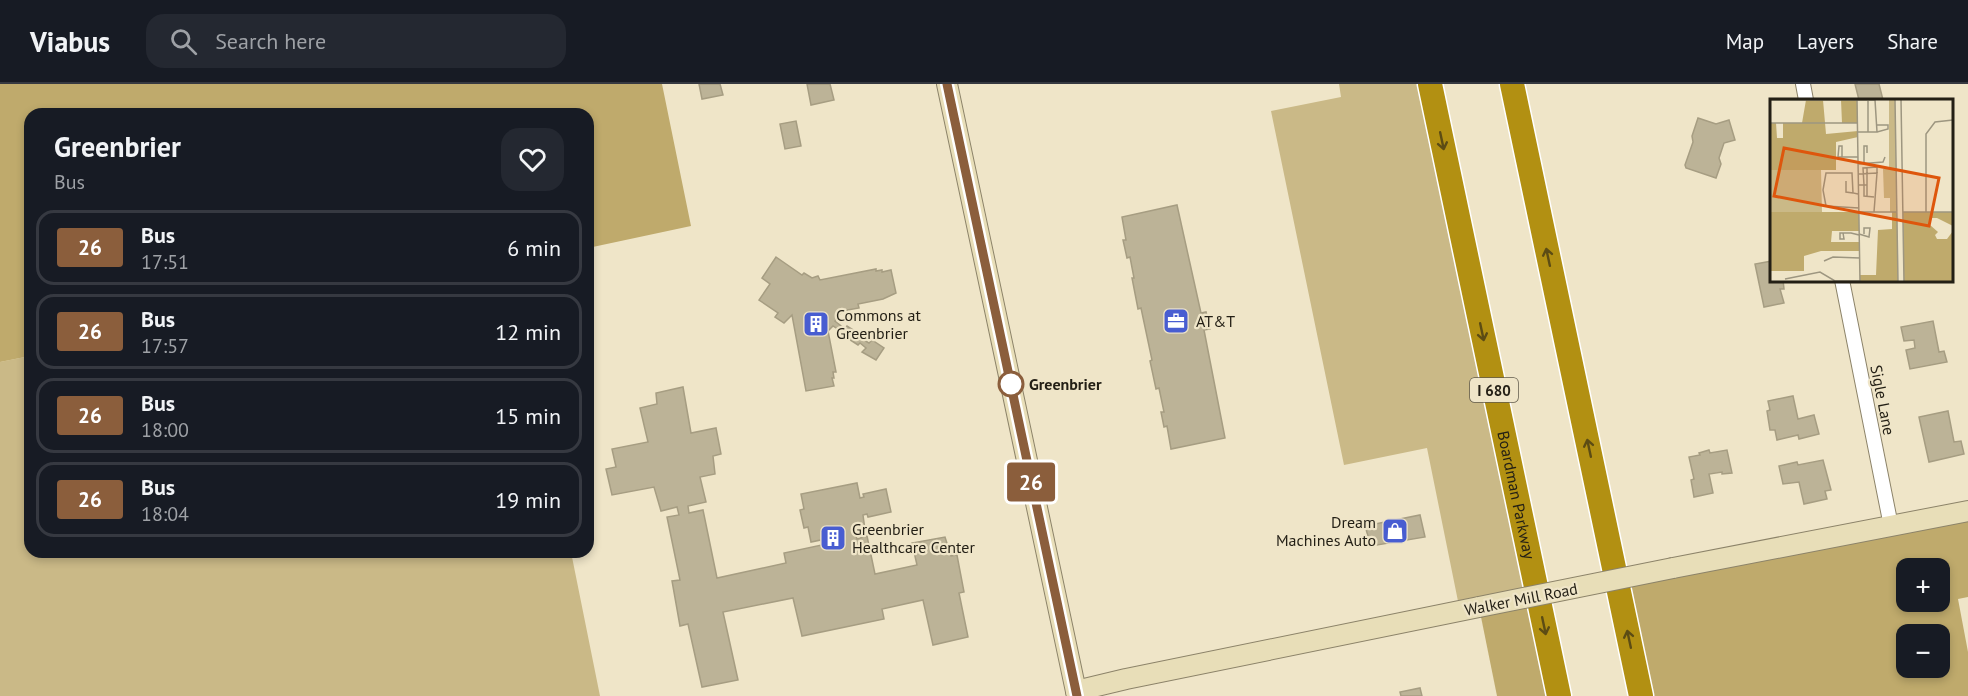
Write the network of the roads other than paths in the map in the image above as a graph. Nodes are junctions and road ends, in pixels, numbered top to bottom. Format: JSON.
{"nodes":[{"id":1,"x":947,"y":84,"type":"edge"},
{"id":2,"x":1430,"y":84,"type":"edge"},
{"id":3,"x":1512,"y":84,"type":"edge"},
{"id":4,"x":1803,"y":84,"type":"edge"},
{"id":5,"x":1806,"y":99,"type":"edge"},
{"id":6,"x":1842,"y":282,"type":"edge"},
{"id":7,"x":1968,"y":511,"type":"edge"},
{"id":8,"x":1891,"y":526,"type":"junction"},
{"id":9,"x":1076,"y":694,"type":"edge"},
{"id":10,"x":1559,"y":696,"type":"edge"},
{"id":11,"x":1641,"y":696,"type":"edge"}],
"edges":[{"from":1,"to":9,"type":"street"},
{"from":2,"to":10,"type":"highway","name":"Boardman Parkway","number":"I 680","one_way":true},
{"from":11,"to":3,"type":"highway","one_way":true},
{"from":4,"to":5,"type":"street"},
{"from":6,"to":8,"type":"street","name":"Sigle Lane"},
{"from":7,"to":8,"type":"street","name":"Walker Mill Road"},
{"from":8,"to":9,"type":"street","name":"Walker Mill Road","bridge":true}]}
